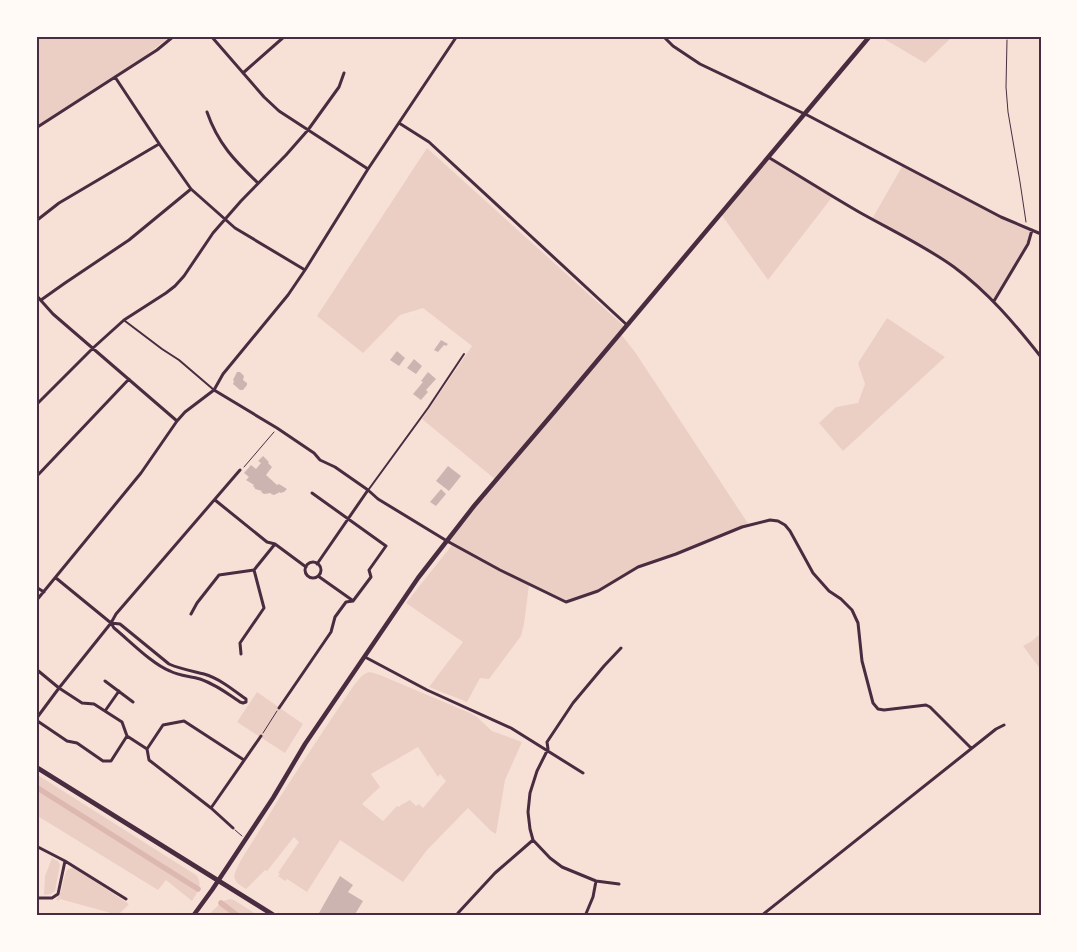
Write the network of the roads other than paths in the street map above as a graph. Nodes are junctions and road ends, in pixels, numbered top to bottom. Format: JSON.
{"nodes":[{"id":1,"x":174,"y":36,"type":"edge"},
{"id":2,"x":211,"y":36,"type":"edge"},
{"id":3,"x":285,"y":36,"type":"edge"},
{"id":4,"x":457,"y":36,"type":"edge"},
{"id":5,"x":663,"y":36,"type":"edge"},
{"id":6,"x":870,"y":36,"type":"edge"},
{"id":7,"x":243,"y":73,"type":"junction"},
{"id":8,"x":344,"y":73,"type":"dead end"},
{"id":9,"x":115,"y":77,"type":"junction"},
{"id":10,"x":207,"y":112,"type":"dead end"},
{"id":11,"x":804,"y":114,"type":"junction"},
{"id":12,"x":399,"y":123,"type":"junction"},
{"id":13,"x":36,"y":128,"type":"edge"},
{"id":14,"x":308,"y":130,"type":"junction"},
{"id":15,"x":159,"y":144,"type":"junction"},
{"id":16,"x":768,"y":157,"type":"junction"},
{"id":17,"x":368,"y":169,"type":"junction"},
{"id":18,"x":258,"y":183,"type":"junction"},
{"id":19,"x":192,"y":189,"type":"junction"},
{"id":20,"x":225,"y":220,"type":"junction"},
{"id":21,"x":36,"y":221,"type":"edge"},
{"id":22,"x":1032,"y":230,"type":"junction"},
{"id":23,"x":1041,"y":234,"type":"edge"},
{"id":24,"x":305,"y":270,"type":"junction"},
{"id":25,"x":36,"y":295,"type":"edge"},
{"id":26,"x":41,"y":300,"type":"junction"},
{"id":27,"x":994,"y":301,"type":"junction"},
{"id":28,"x":124,"y":320,"type":"junction"},
{"id":29,"x":627,"y":325,"type":"junction"},
{"id":30,"x":93,"y":348,"type":"junction"},
{"id":31,"x":464,"y":354,"type":"dead end"},
{"id":32,"x":1041,"y":357,"type":"edge"},
{"id":33,"x":129,"y":379,"type":"junction"},
{"id":34,"x":214,"y":390,"type":"junction"},
{"id":35,"x":36,"y":405,"type":"edge"},
{"id":36,"x":177,"y":421,"type":"junction"},
{"id":37,"x":240,"y":470,"type":"road end"},
{"id":38,"x":36,"y":477,"type":"edge"},
{"id":39,"x":368,"y":490,"type":"junction"},
{"id":40,"x":312,"y":493,"type":"dead end"},
{"id":41,"x":215,"y":500,"type":"junction"},
{"id":42,"x":348,"y":519,"type":"junction"},
{"id":43,"x":447,"y":541,"type":"junction"},
{"id":44,"x":274,"y":544,"type":"junction"},
{"id":45,"x":317,"y":564,"type":"junction"},
{"id":46,"x":306,"y":567,"type":"junction"},
{"id":47,"x":254,"y":570,"type":"junction"},
{"id":48,"x":318,"y":576,"type":"junction"},
{"id":49,"x":56,"y":578,"type":"junction"},
{"id":50,"x":36,"y":587,"type":"edge"},
{"id":51,"x":44,"y":592,"type":"junction"},
{"id":52,"x":36,"y":601,"type":"edge"},
{"id":53,"x":352,"y":601,"type":"junction"},
{"id":54,"x":191,"y":614,"type":"dead end"},
{"id":55,"x":111,"y":623,"type":"junction"},
{"id":56,"x":621,"y":648,"type":"dead end"},
{"id":57,"x":241,"y":654,"type":"dead end"},
{"id":58,"x":365,"y":657,"type":"junction"},
{"id":59,"x":36,"y":669,"type":"edge"},
{"id":60,"x":105,"y":681,"type":"dead end"},
{"id":61,"x":59,"y":688,"type":"junction"},
{"id":62,"x":119,"y":691,"type":"junction"},
{"id":63,"x":133,"y":702,"type":"dead end"},
{"id":64,"x":279,"y":708,"type":"road end"},
{"id":65,"x":106,"y":711,"type":"junction"},
{"id":66,"x":36,"y":720,"type":"edge"},
{"id":67,"x":1004,"y":725,"type":"dead end"},
{"id":68,"x":127,"y":736,"type":"junction"},
{"id":69,"x":261,"y":736,"type":"road end"},
{"id":70,"x":971,"y":748,"type":"junction"},
{"id":71,"x":147,"y":750,"type":"junction"},
{"id":72,"x":548,"y":750,"type":"junction"},
{"id":73,"x":244,"y":760,"type":"junction"},
{"id":74,"x":36,"y":767,"type":"edge"},
{"id":75,"x":584,"y":772,"type":"dead end"},
{"id":76,"x":211,"y":808,"type":"junction"},
{"id":77,"x":233,"y":828,"type":"road end"},
{"id":78,"x":533,"y":840,"type":"junction"},
{"id":79,"x":36,"y":846,"type":"edge"},
{"id":80,"x":65,"y":861,"type":"junction"},
{"id":81,"x":218,"y":881,"type":"junction"},
{"id":82,"x":596,"y":881,"type":"junction"},
{"id":83,"x":618,"y":884,"type":"dead end"},
{"id":84,"x":36,"y":898,"type":"edge"},
{"id":85,"x":126,"y":900,"type":"dead end"},
{"id":86,"x":458,"y":913,"type":"dead end"},
{"id":87,"x":193,"y":916,"type":"edge"},
{"id":88,"x":275,"y":916,"type":"edge"},
{"id":89,"x":585,"y":916,"type":"edge"},
{"id":90,"x":762,"y":916,"type":"edge"}],
"edges":[{"from":1,"to":9,"type":"street"},
{"from":2,"to":7,"type":"street"},
{"from":3,"to":7,"type":"street"},
{"from":4,"to":12,"type":"street"},
{"from":5,"to":11,"type":"street"},
{"from":6,"to":11,"type":"main road"},
{"from":7,"to":14,"type":"street"},
{"from":8,"to":14,"type":"street"},
{"from":9,"to":13,"type":"street"},
{"from":9,"to":15,"type":"street"},
{"from":10,"to":18,"type":"street"},
{"from":11,"to":16,"type":"main road"},
{"from":11,"to":22,"type":"street"},
{"from":12,"to":17,"type":"street"},
{"from":12,"to":29,"type":"street"},
{"from":14,"to":17,"type":"street"},
{"from":14,"to":18,"type":"street"},
{"from":15,"to":19,"type":"street"},
{"from":15,"to":21,"type":"street"},
{"from":16,"to":27,"type":"street"},
{"from":16,"to":29,"type":"main road"},
{"from":17,"to":24,"type":"street"},
{"from":18,"to":20,"type":"street"},
{"from":19,"to":20,"type":"street"},
{"from":19,"to":26,"type":"street"},
{"from":20,"to":24,"type":"street"},
{"from":20,"to":28,"type":"street"},
{"from":22,"to":23,"type":"street"},
{"from":22,"to":27,"type":"street"},
{"from":24,"to":34,"type":"street"},
{"from":25,"to":26,"type":"street"},
{"from":26,"to":30,"type":"street"},
{"from":27,"to":32,"type":"street"},
{"from":28,"to":30,"type":"street"},
{"from":28,"to":34,"type":"lane"},
{"from":29,"to":43,"type":"main road"},
{"from":30,"to":33,"type":"street"},
{"from":30,"to":35,"type":"street"},
{"from":31,"to":39,"type":"lane"},
{"from":33,"to":36,"type":"street"},
{"from":33,"to":38,"type":"street"},
{"from":34,"to":36,"type":"street"},
{"from":34,"to":39,"type":"street"},
{"from":36,"to":49,"type":"street"},
{"from":37,"to":41,"type":"street"},
{"from":39,"to":42,"type":"street"},
{"from":39,"to":43,"type":"street"},
{"from":40,"to":42,"type":"street"},
{"from":41,"to":44,"type":"street"},
{"from":41,"to":55,"type":"street"},
{"from":42,"to":45,"type":"street"},
{"from":42,"to":53,"type":"street"},
{"from":43,"to":58,"type":"main road"},
{"from":43,"to":70,"type":"street"},
{"from":44,"to":46,"type":"street"},
{"from":44,"to":47,"type":"street"},
{"from":45,"to":46,"type":"street"},
{"from":45,"to":48,"type":"street"},
{"from":46,"to":48,"type":"street"},
{"from":47,"to":54,"type":"street"},
{"from":47,"to":57,"type":"street"},
{"from":48,"to":53,"type":"street"},
{"from":49,"to":51,"type":"street"},
{"from":49,"to":55,"type":"street"},
{"from":50,"to":51,"type":"street"},
{"from":51,"to":52,"type":"street"},
{"from":53,"to":64,"type":"street"},
{"from":55,"to":55,"type":"street"},
{"from":55,"to":61,"type":"street"},
{"from":56,"to":72,"type":"street"},
{"from":58,"to":72,"type":"street"},
{"from":58,"to":81,"type":"main road"},
{"from":59,"to":61,"type":"street"},
{"from":60,"to":62,"type":"street"},
{"from":61,"to":65,"type":"street"},
{"from":61,"to":66,"type":"street"},
{"from":62,"to":63,"type":"street"},
{"from":62,"to":65,"type":"street"},
{"from":65,"to":68,"type":"street"},
{"from":66,"to":68,"type":"street"},
{"from":67,"to":70,"type":"street"},
{"from":68,"to":71,"type":"street"},
{"from":69,"to":73,"type":"street"},
{"from":70,"to":90,"type":"street"},
{"from":71,"to":73,"type":"street"},
{"from":71,"to":76,"type":"street"},
{"from":72,"to":75,"type":"street"},
{"from":72,"to":78,"type":"street"},
{"from":73,"to":76,"type":"street"},
{"from":74,"to":81,"type":"main road"},
{"from":76,"to":77,"type":"street"},
{"from":78,"to":82,"type":"street"},
{"from":78,"to":86,"type":"street"},
{"from":79,"to":80,"type":"street"},
{"from":80,"to":84,"type":"street"},
{"from":80,"to":85,"type":"street"},
{"from":81,"to":87,"type":"main road"},
{"from":81,"to":88,"type":"main road"},
{"from":82,"to":83,"type":"street"},
{"from":82,"to":89,"type":"street"}]}
